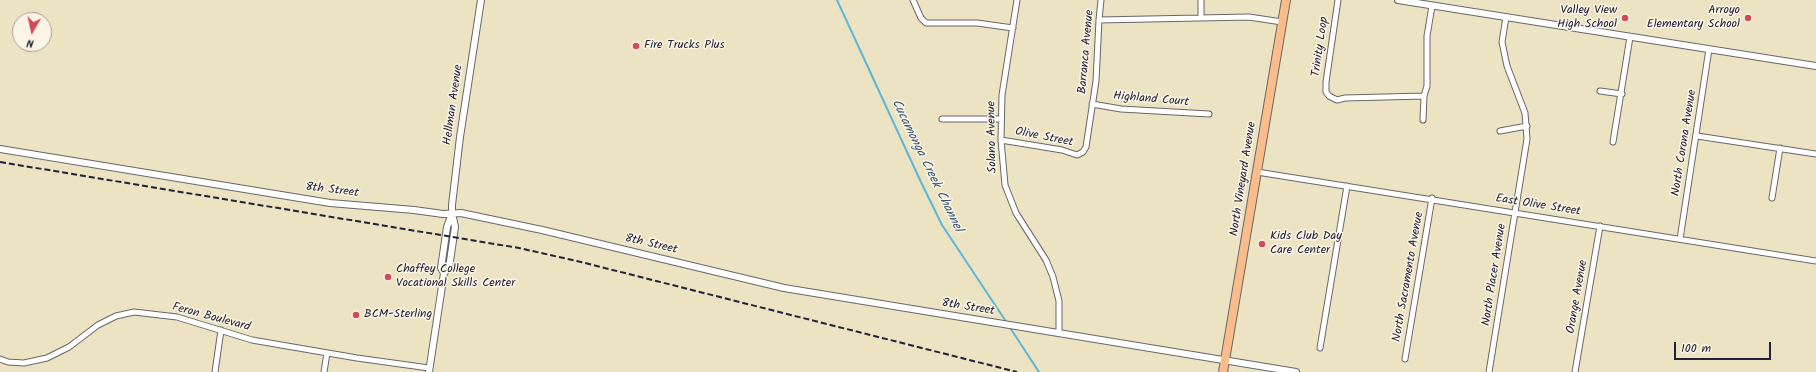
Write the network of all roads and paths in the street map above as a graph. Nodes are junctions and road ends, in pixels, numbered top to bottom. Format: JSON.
{"nodes":[{"id":1,"x":481,"y":0,"type":"edge"},
{"id":2,"x":913,"y":0,"type":"edge"},
{"id":3,"x":1017,"y":0,"type":"edge"},
{"id":4,"x":1101,"y":0,"type":"edge"},
{"id":5,"x":1201,"y":0,"type":"edge"},
{"id":6,"x":1286,"y":0,"type":"edge"},
{"id":7,"x":1338,"y":0,"type":"edge"},
{"id":8,"x":1398,"y":0,"type":"edge"},
{"id":9,"x":1432,"y":6,"type":"junction"},
{"id":10,"x":1201,"y":17,"type":"junction"},
{"id":11,"x":1506,"y":17,"type":"junction"},
{"id":12,"x":1098,"y":20,"type":"junction"},
{"id":13,"x":1282,"y":22,"type":"junction"},
{"id":14,"x":1013,"y":28,"type":"junction"},
{"id":15,"x":1630,"y":37,"type":"junction"},
{"id":16,"x":1709,"y":49,"type":"junction"},
{"id":17,"x":1816,"y":66,"type":"edge"},
{"id":18,"x":1600,"y":91,"type":"dead end"},
{"id":19,"x":1622,"y":94,"type":"junction"},
{"id":20,"x":1424,"y":96,"type":"junction"},
{"id":21,"x":1092,"y":104,"type":"junction"},
{"id":22,"x":1209,"y":114,"type":"dead end"},
{"id":23,"x":1001,"y":119,"type":"junction"},
{"id":24,"x":942,"y":120,"type":"dead end"},
{"id":25,"x":1423,"y":120,"type":"dead end"},
{"id":26,"x":1527,"y":126,"type":"junction"},
{"id":27,"x":1500,"y":131,"type":"dead end"},
{"id":28,"x":1696,"y":136,"type":"junction"},
{"id":29,"x":1001,"y":140,"type":"junction"},
{"id":30,"x":1613,"y":142,"type":"dead end"},
{"id":31,"x":1780,"y":148,"type":"junction"},
{"id":32,"x":0,"y":149,"type":"edge"},
{"id":33,"x":1083,"y":152,"type":"joint"},
{"id":34,"x":1816,"y":154,"type":"edge"},
{"id":35,"x":1257,"y":172,"type":"junction"},
{"id":36,"x":1347,"y":186,"type":"junction"},
{"id":37,"x":1432,"y":198,"type":"junction"},
{"id":38,"x":1772,"y":198,"type":"dead end"},
{"id":39,"x":1515,"y":212,"type":"junction"},
{"id":40,"x":452,"y":213,"type":"junction"},
{"id":41,"x":1600,"y":226,"type":"junction"},
{"id":42,"x":1680,"y":239,"type":"junction"},
{"id":43,"x":1816,"y":261,"type":"edge"},
{"id":44,"x":221,"y":330,"type":"junction"},
{"id":45,"x":1059,"y":333,"type":"junction"},
{"id":46,"x":1320,"y":348,"type":"dead end"},
{"id":47,"x":327,"y":353,"type":"junction"},
{"id":48,"x":0,"y":359,"type":"edge"},
{"id":49,"x":1405,"y":359,"type":"dead end"},
{"id":50,"x":1225,"y":361,"type":"junction"},
{"id":51,"x":429,"y":370,"type":"edge"},
{"id":52,"x":215,"y":372,"type":"edge"},
{"id":53,"x":324,"y":372,"type":"edge"},
{"id":54,"x":1223,"y":372,"type":"edge"},
{"id":55,"x":1296,"y":372,"type":"edge"},
{"id":56,"x":1489,"y":372,"type":"edge"},
{"id":57,"x":1575,"y":372,"type":"edge"}],
"edges":[{"from":1,"to":40,"type":"street","name":"Hellman Avenue"},
{"from":2,"to":14,"type":"street"},
{"from":3,"to":14,"type":"street","name":"Solano Avenue"},
{"from":4,"to":12,"type":"street","name":"Barranca Avenue"},
{"from":5,"to":10,"type":"street"},
{"from":6,"to":13,"type":"main road","name":"North Vineyard Avenue"},
{"from":7,"to":20,"type":"street","name":"Trinity Loop"},
{"from":8,"to":9,"type":"street"},
{"from":9,"to":11,"type":"street"},
{"from":9,"to":20,"type":"street"},
{"from":10,"to":12,"type":"street"},
{"from":10,"to":13,"type":"street"},
{"from":11,"to":15,"type":"street"},
{"from":11,"to":26,"type":"street","name":"North Placer Avenue"},
{"from":12,"to":21,"type":"street","name":"Barranca Avenue"},
{"from":13,"to":35,"type":"main road","name":"North Vineyard Avenue"},
{"from":14,"to":23,"type":"street","name":"Solano Avenue"},
{"from":15,"to":16,"type":"street"},
{"from":15,"to":19,"type":"street"},
{"from":16,"to":17,"type":"street"},
{"from":16,"to":28,"type":"street","name":"North Corona Avenue"},
{"from":18,"to":19,"type":"street"},
{"from":19,"to":30,"type":"street"},
{"from":20,"to":25,"type":"street"},
{"from":21,"to":22,"type":"street","name":"Highland Court"},
{"from":21,"to":33,"type":"street","name":"Barranca Avenue"},
{"from":23,"to":24,"type":"street"},
{"from":23,"to":29,"type":"street","name":"Solano Avenue"},
{"from":26,"to":27,"type":"street"},
{"from":26,"to":39,"type":"street","name":"North Placer Avenue"},
{"from":28,"to":31,"type":"street"},
{"from":28,"to":42,"type":"street","name":"North Corona Avenue"},
{"from":29,"to":33,"type":"street","name":"Olive Street"},
{"from":29,"to":45,"type":"street","name":"Solano Avenue"},
{"from":31,"to":34,"type":"street"},
{"from":31,"to":38,"type":"street"},
{"from":32,"to":40,"type":"street","name":"8th Street"},
{"from":35,"to":36,"type":"street","name":"East Olive Street"},
{"from":35,"to":50,"type":"main road","name":"North Vineyard Avenue"},
{"from":36,"to":37,"type":"street","name":"East Olive Street"},
{"from":36,"to":46,"type":"street"},
{"from":37,"to":39,"type":"street","name":"East Olive Street"},
{"from":37,"to":49,"type":"street","name":"North Sacramento Avenue"},
{"from":39,"to":41,"type":"street","name":"East Olive Street"},
{"from":39,"to":56,"type":"street","name":"North Placer Avenue"},
{"from":40,"to":45,"type":"street","name":"8th Street"},
{"from":40,"to":51,"type":"street","name":"Hellman Avenue"},
{"from":41,"to":42,"type":"street","name":"East Olive Street"},
{"from":41,"to":57,"type":"street","name":"Orange Avenue"},
{"from":42,"to":43,"type":"street","name":"East Olive Street"},
{"from":44,"to":47,"type":"street","name":"Feron Boulevard"},
{"from":44,"to":48,"type":"street","name":"Feron Boulevard"},
{"from":44,"to":52,"type":"street"},
{"from":45,"to":50,"type":"street","name":"8th Street"},
{"from":47,"to":51,"type":"street","name":"Feron Boulevard"},
{"from":47,"to":53,"type":"street"},
{"from":50,"to":54,"type":"main road","name":"North Vineyard Avenue"},
{"from":50,"to":55,"type":"street","name":"8th Street"}]}
